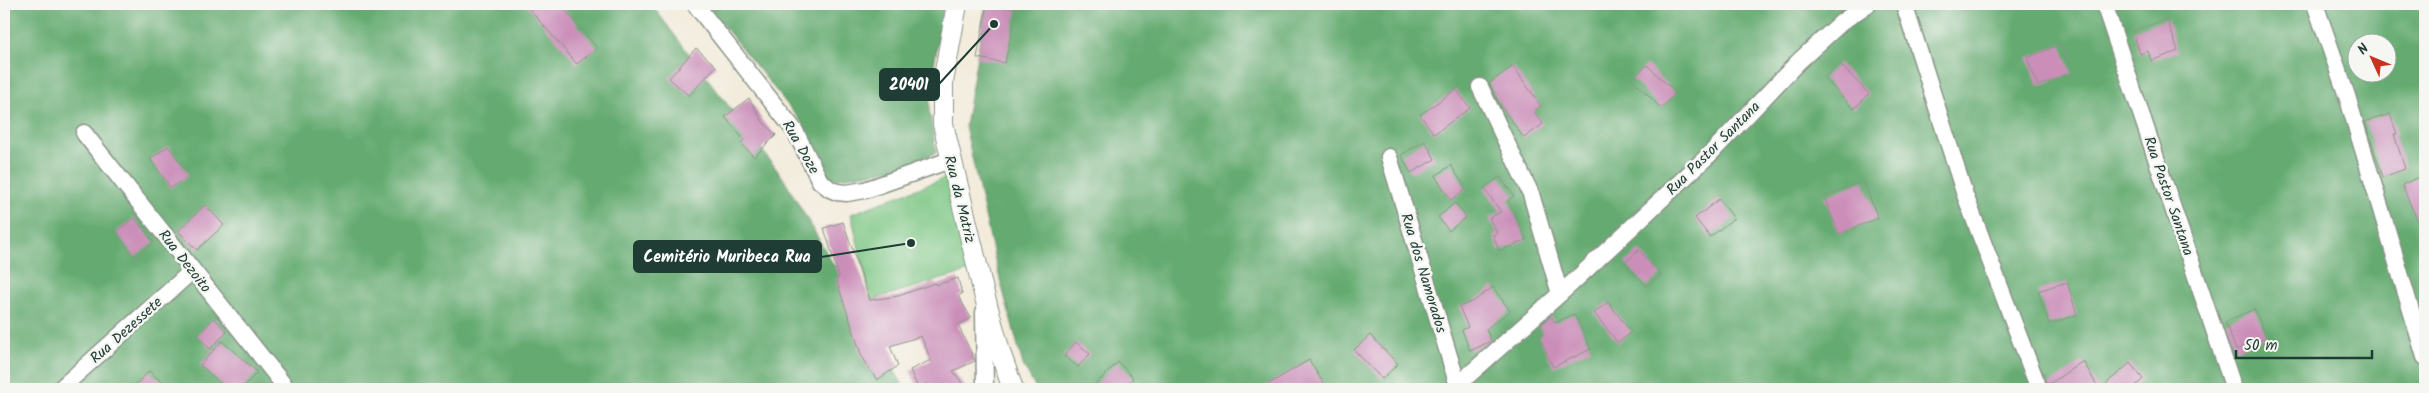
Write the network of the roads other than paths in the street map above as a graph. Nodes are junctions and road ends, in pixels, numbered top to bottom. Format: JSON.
{"nodes":[{"id":1,"x":695,"y":4,"type":"edge"},
{"id":2,"x":957,"y":4,"type":"edge"},
{"id":3,"x":1868,"y":4,"type":"edge"},
{"id":4,"x":1904,"y":4,"type":"edge"},
{"id":5,"x":2104,"y":4,"type":"edge"},
{"id":6,"x":2315,"y":4,"type":"edge"},
{"id":7,"x":1480,"y":87,"type":"dead end"},
{"id":8,"x":84,"y":133,"type":"dead end"},
{"id":9,"x":1389,"y":157,"type":"dead end"},
{"id":10,"x":950,"y":160,"type":"junction"},
{"id":11,"x":192,"y":271,"type":"junction"},
{"id":12,"x":984,"y":294,"type":"junction"},
{"id":13,"x":1560,"y":294,"type":"junction"},
{"id":14,"x":2425,"y":357,"type":"edge"},
{"id":15,"x":1456,"y":388,"type":"edge"},
{"id":16,"x":60,"y":389,"type":"edge"},
{"id":17,"x":287,"y":389,"type":"edge"},
{"id":18,"x":985,"y":389,"type":"edge"},
{"id":19,"x":1013,"y":389,"type":"edge"},
{"id":20,"x":2039,"y":389,"type":"edge"},
{"id":21,"x":2234,"y":389,"type":"edge"}],
"edges":[{"from":1,"to":10,"type":"street","name":"Rua Doze"},
{"from":2,"to":10,"type":"street","name":"Rua da Matriz"},
{"from":3,"to":13,"type":"street","name":"Rua Pastor Santana"},
{"from":4,"to":20,"type":"street"},
{"from":5,"to":21,"type":"street","name":"Rua Pastor Santana"},
{"from":6,"to":14,"type":"street"},
{"from":7,"to":13,"type":"street"},
{"from":8,"to":11,"type":"street","name":"Rua Dezoito"},
{"from":9,"to":15,"type":"street","name":"Rua dos Namorados"},
{"from":10,"to":12,"type":"street","name":"Rua da Matriz"},
{"from":11,"to":16,"type":"street","name":"Rua Dezessete"},
{"from":11,"to":17,"type":"street","name":"Rua Dezoito"},
{"from":12,"to":18,"type":"street"},
{"from":12,"to":19,"type":"street","name":"Rua da Matriz"},
{"from":13,"to":15,"type":"street","name":"Rua Pastor Santana"}]}
